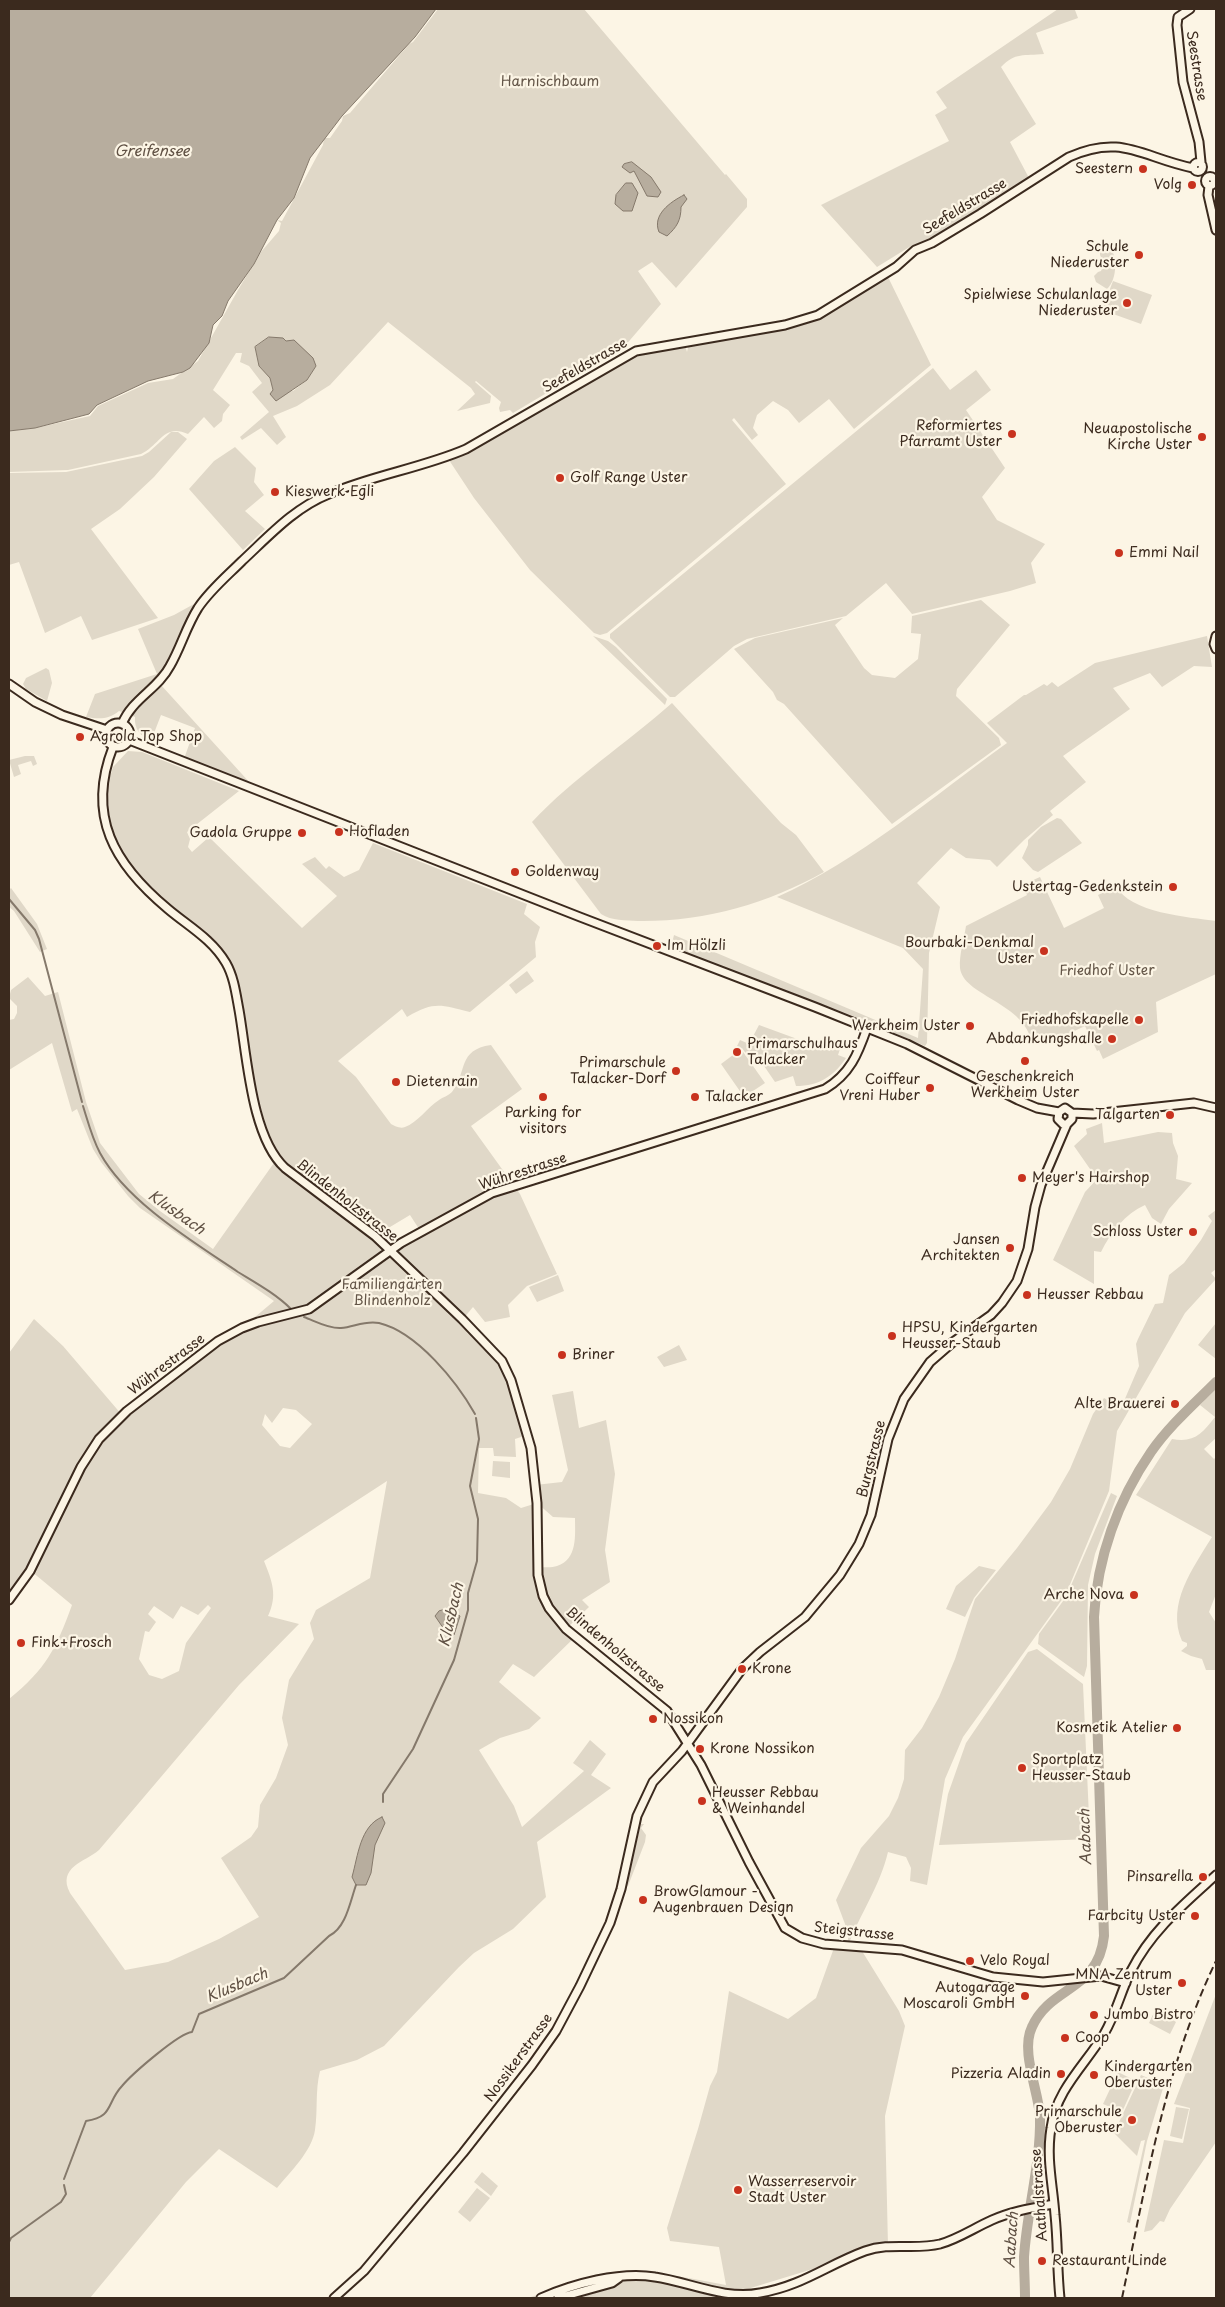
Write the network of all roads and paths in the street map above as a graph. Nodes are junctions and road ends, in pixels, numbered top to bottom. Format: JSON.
{"nodes":[{"id":1,"x":1190,"y":9,"type":"edge"},
{"id":2,"x":1202,"y":164,"type":"junction"},
{"id":3,"x":1194,"y":170,"type":"junction"},
{"id":4,"x":1214,"y":179,"type":"edge"},
{"id":5,"x":1207,"y":184,"type":"junction"},
{"id":6,"x":1216,"y":230,"type":"edge"},
{"id":7,"x":1216,"y":636,"type":"edge"},
{"id":8,"x":1216,"y":649,"type":"edge"},
{"id":9,"x":9,"y":684,"type":"edge"},
{"id":10,"x":122,"y":724,"type":"junction"},
{"id":11,"x":107,"y":730,"type":"junction"},
{"id":12,"x":129,"y":740,"type":"junction"},
{"id":13,"x":113,"y":747,"type":"junction"},
{"id":14,"x":868,"y":1028,"type":"junction"},
{"id":15,"x":1216,"y":1108,"type":"edge"},
{"id":16,"x":1065,"y":1118,"type":"junction"},
{"id":17,"x":391,"y":1251,"type":"junction"},
{"id":18,"x":9,"y":1600,"type":"edge"},
{"id":19,"x":687,"y":1744,"type":"junction"},
{"id":20,"x":1216,"y":1875,"type":"edge"},
{"id":21,"x":1126,"y":1982,"type":"junction"},
{"id":22,"x":1054,"y":2204,"type":"junction"},
{"id":23,"x":619,"y":2278,"type":"junction"},
{"id":24,"x":334,"y":2298,"type":"edge"},
{"id":25,"x":541,"y":2298,"type":"edge"},
{"id":26,"x":558,"y":2298,"type":"edge"},
{"id":27,"x":1060,"y":2298,"type":"edge"}],
"edges":[{"from":1,"to":2,"type":"street","name":"Seestrasse"},
{"from":2,"to":3,"type":"street"},
{"from":2,"to":4,"type":"street"},
{"from":3,"to":5,"type":"street"},
{"from":3,"to":10,"type":"street","name":"Seefeldstrasse"},
{"from":4,"to":5,"type":"street"},
{"from":5,"to":6,"type":"street"},
{"from":7,"to":8,"type":"street"},
{"from":9,"to":11,"type":"street"},
{"from":10,"to":11,"type":"street"},
{"from":10,"to":12,"type":"street"},
{"from":11,"to":13,"type":"street"},
{"from":12,"to":13,"type":"street"},
{"from":12,"to":14,"type":"street"},
{"from":13,"to":17,"type":"street","name":"Blindenholzstrasse"},
{"from":14,"to":16,"type":"street"},
{"from":14,"to":17,"type":"street","name":"Wührestrasse"},
{"from":15,"to":16,"type":"street"},
{"from":16,"to":19,"type":"street","name":"Burgstrasse"},
{"from":17,"to":18,"type":"street","name":"Wührestrasse"},
{"from":17,"to":19,"type":"street","name":"Blindenholzstrasse"},
{"from":19,"to":21,"type":"street","name":"Steigstrasse"},
{"from":19,"to":24,"type":"street","name":"Nossikerstrasse"},
{"from":20,"to":21,"type":"street","name":"Aathalstrasse"},
{"from":21,"to":22,"type":"street","name":"Aathalstrasse"},
{"from":22,"to":23,"type":"street"},
{"from":22,"to":27,"type":"street","name":"Aathalstrasse"},
{"from":23,"to":25,"type":"street"},
{"from":23,"to":26,"type":"street"}]}
